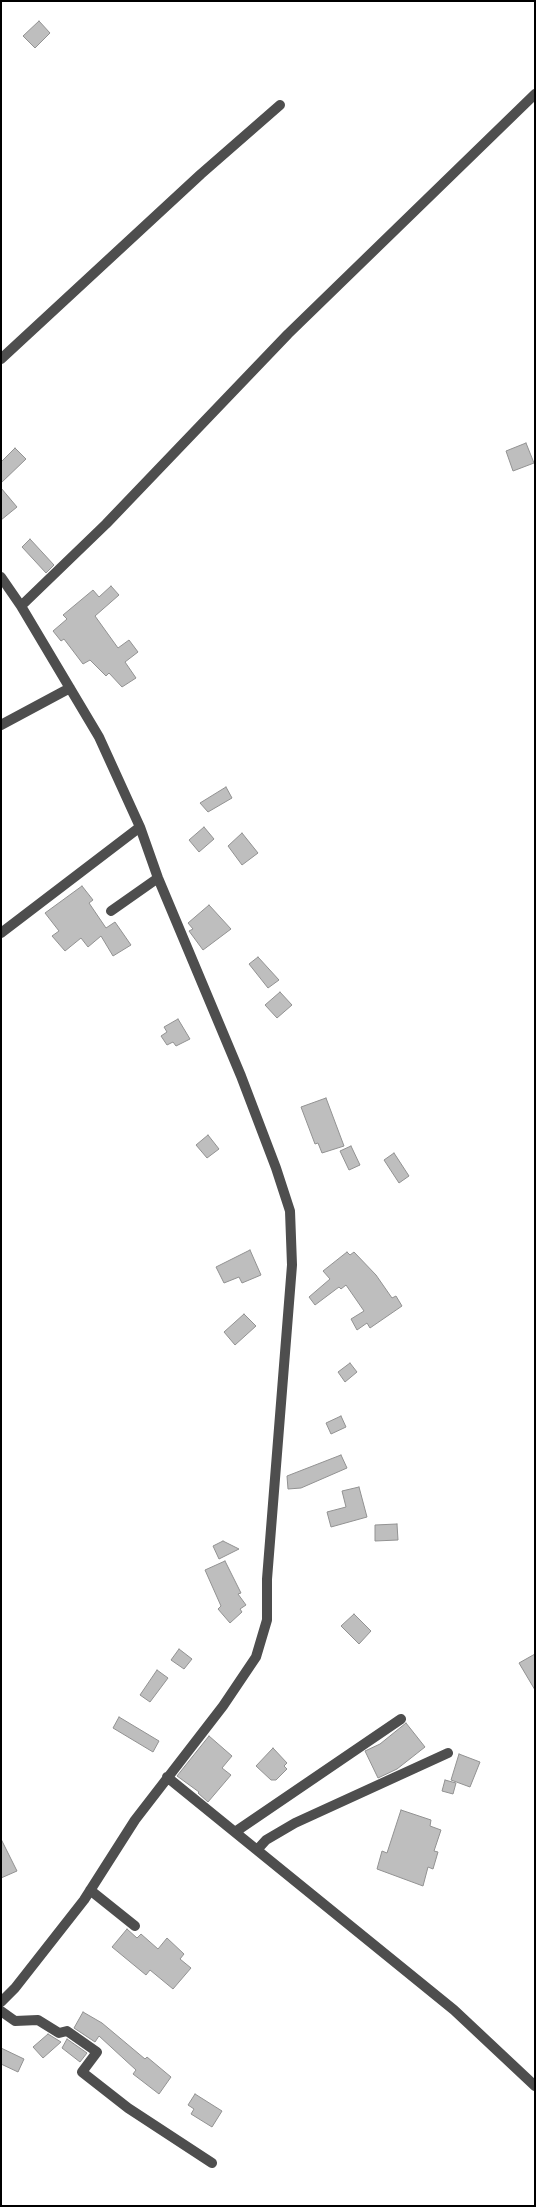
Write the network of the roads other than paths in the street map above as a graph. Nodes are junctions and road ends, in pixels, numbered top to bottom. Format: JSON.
{"nodes":[{"id":1,"x":535,"y":94,"type":"edge"},
{"id":2,"x":280,"y":105,"type":"dead end"},
{"id":3,"x":1,"y":359,"type":"edge"},
{"id":4,"x":1,"y":577,"type":"edge"},
{"id":5,"x":21,"y":606,"type":"junction"},
{"id":6,"x":70,"y":688,"type":"junction"},
{"id":7,"x":1,"y":725,"type":"edge"},
{"id":8,"x":140,"y":827,"type":"junction"},
{"id":9,"x":158,"y":878,"type":"junction"},
{"id":10,"x":111,"y":911,"type":"dead end"},
{"id":11,"x":1,"y":933,"type":"edge"},
{"id":12,"x":402,"y":1719,"type":"dead end"},
{"id":13,"x":448,"y":1753,"type":"dead end"},
{"id":14,"x":167,"y":1777,"type":"junction"},
{"id":15,"x":235,"y":1832,"type":"junction"},
{"id":16,"x":257,"y":1850,"type":"junction"},
{"id":17,"x":90,"y":1890,"type":"junction"},
{"id":18,"x":135,"y":1926,"type":"dead end"},
{"id":19,"x":1,"y":2002,"type":"edge"},
{"id":20,"x":1,"y":2011,"type":"edge"},
{"id":21,"x":535,"y":2086,"type":"edge"},
{"id":22,"x":212,"y":2163,"type":"dead end"}],
"edges":[{"from":1,"to":5,"type":"street"},
{"from":2,"to":3,"type":"street"},
{"from":4,"to":5,"type":"street"},
{"from":5,"to":6,"type":"street"},
{"from":6,"to":7,"type":"street"},
{"from":6,"to":8,"type":"street"},
{"from":8,"to":9,"type":"street"},
{"from":8,"to":11,"type":"street"},
{"from":9,"to":10,"type":"street"},
{"from":9,"to":14,"type":"street"},
{"from":12,"to":15,"type":"street"},
{"from":13,"to":16,"type":"street"},
{"from":14,"to":15,"type":"street"},
{"from":14,"to":17,"type":"street"},
{"from":15,"to":16,"type":"street"},
{"from":16,"to":21,"type":"street"},
{"from":17,"to":18,"type":"street"},
{"from":17,"to":19,"type":"street"},
{"from":20,"to":22,"type":"street"}]}
